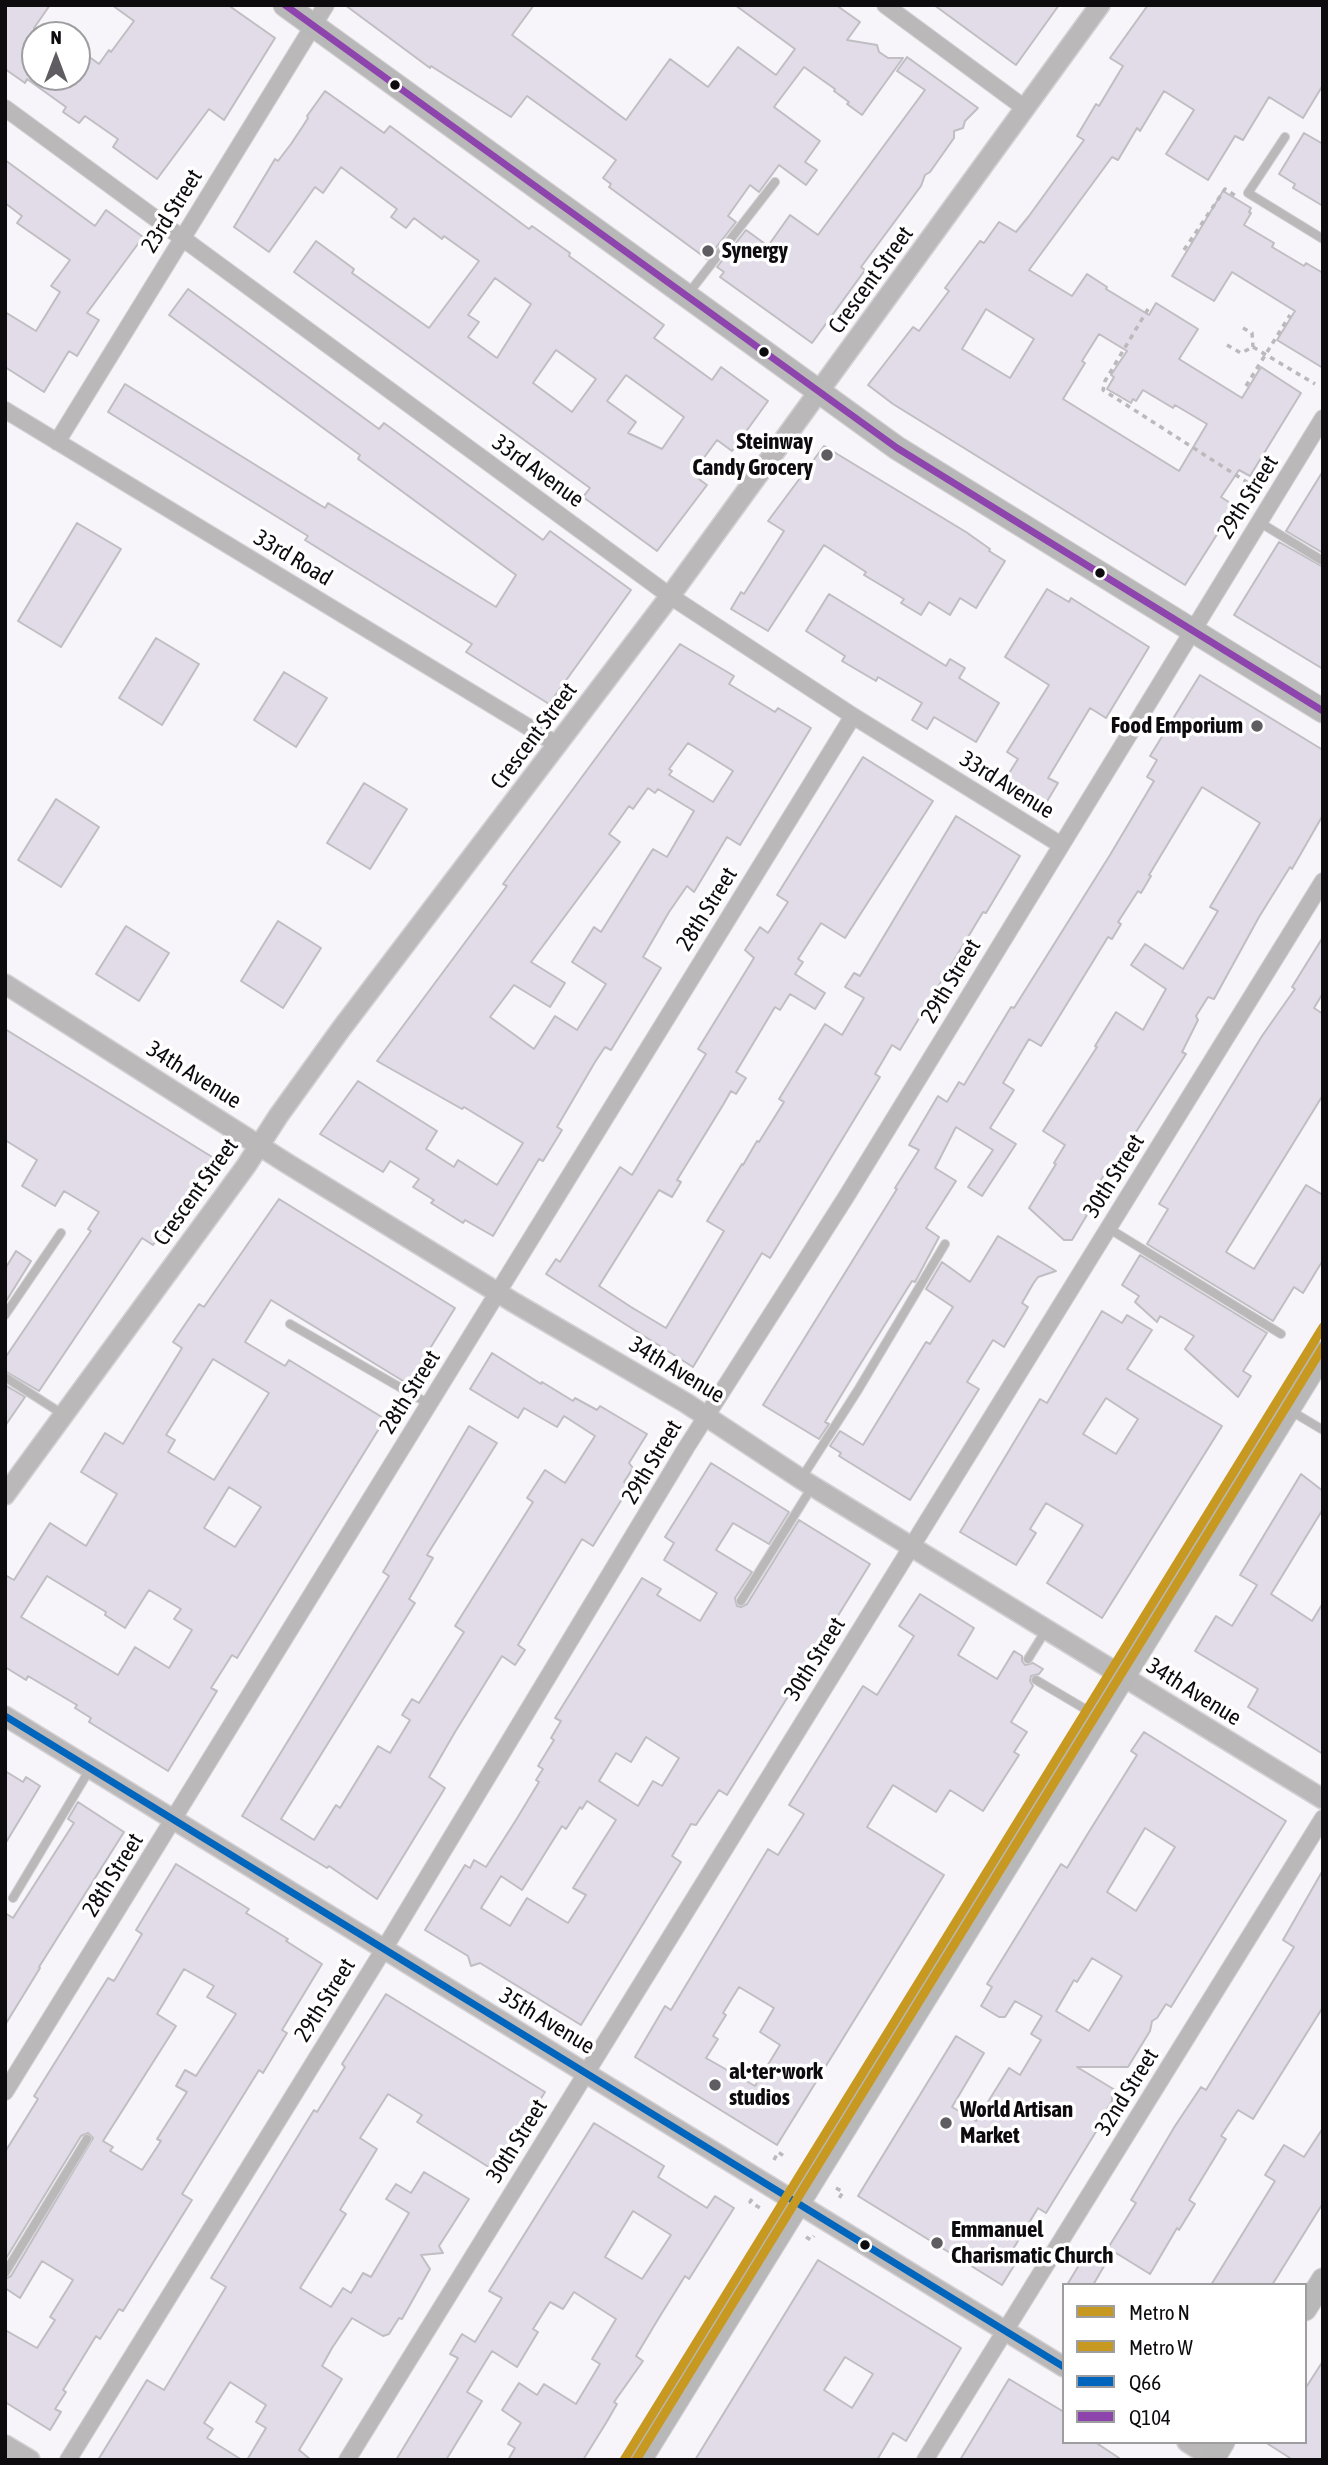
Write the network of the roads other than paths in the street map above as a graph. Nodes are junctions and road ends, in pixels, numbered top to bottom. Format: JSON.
{"nodes":[{"id":1,"x":285,"y":5,"type":"edge"},
{"id":2,"x":326,"y":5,"type":"edge"},
{"id":3,"x":885,"y":5,"type":"edge"},
{"id":4,"x":1100,"y":5,"type":"edge"},
{"id":5,"x":314,"y":26,"type":"junction"},
{"id":6,"x":5,"y":108,"type":"edge"},
{"id":7,"x":1026,"y":109,"type":"junction"},
{"id":8,"x":1285,"y":137,"type":"dead end"},
{"id":9,"x":775,"y":182,"type":"dead end"},
{"id":10,"x":183,"y":237,"type":"junction"},
{"id":11,"x":1323,"y":239,"type":"edge"},
{"id":12,"x":686,"y":296,"type":"junction"},
{"id":13,"x":819,"y":393,"type":"junction"},
{"id":14,"x":5,"y":410,"type":"edge"},
{"id":15,"x":1323,"y":418,"type":"edge"},
{"id":16,"x":57,"y":442,"type":"junction"},
{"id":17,"x":1259,"y":522,"type":"junction"},
{"id":18,"x":1323,"y":561,"type":"edge"},
{"id":19,"x":670,"y":596,"type":"junction"},
{"id":20,"x":1192,"y":630,"type":"junction"},
{"id":21,"x":1323,"y":710,"type":"edge"},
{"id":22,"x":853,"y":716,"type":"junction"},
{"id":23,"x":558,"y":745,"type":"junction"},
{"id":24,"x":1061,"y":845,"type":"junction"},
{"id":25,"x":1323,"y":881,"type":"edge"},
{"id":26,"x":5,"y":984,"type":"edge"},
{"id":27,"x":260,"y":1145,"type":"junction"},
{"id":28,"x":1108,"y":1228,"type":"junction"},
{"id":29,"x":61,"y":1233,"type":"dead end"},
{"id":30,"x":945,"y":1244,"type":"dead end"},
{"id":31,"x":497,"y":1293,"type":"junction"},
{"id":32,"x":5,"y":1315,"type":"edge"},
{"id":33,"x":290,"y":1324,"type":"dead end"},
{"id":34,"x":1282,"y":1334,"type":"dead end"},
{"id":35,"x":1321,"y":1361,"type":"edge"},
{"id":36,"x":5,"y":1377,"type":"edge"},
{"id":37,"x":429,"y":1404,"type":"junction"},
{"id":38,"x":1289,"y":1409,"type":"junction"},
{"id":39,"x":64,"y":1415,"type":"junction"},
{"id":40,"x":706,"y":1416,"type":"junction"},
{"id":41,"x":1323,"y":1430,"type":"edge"},
{"id":42,"x":807,"y":1483,"type":"junction"},
{"id":43,"x":5,"y":1495,"type":"edge"},
{"id":44,"x":911,"y":1547,"type":"junction"},
{"id":45,"x":741,"y":1601,"type":"dead end"},
{"id":46,"x":1046,"y":1630,"type":"junction"},
{"id":47,"x":1028,"y":1659,"type":"dead end"},
{"id":48,"x":1124,"y":1677,"type":"junction"},
{"id":49,"x":1036,"y":1680,"type":"dead end"},
{"id":50,"x":5,"y":1716,"type":"edge"},
{"id":51,"x":1098,"y":1717,"type":"junction"},
{"id":52,"x":90,"y":1769,"type":"junction"},
{"id":53,"x":1323,"y":1799,"type":"edge"},
{"id":54,"x":1323,"y":1818,"type":"edge"},
{"id":55,"x":173,"y":1820,"type":"junction"},
{"id":56,"x":13,"y":1898,"type":"dead end"},
{"id":57,"x":384,"y":1949,"type":"junction"},
{"id":58,"x":586,"y":2073,"type":"junction"},
{"id":59,"x":5,"y":2092,"type":"edge"},
{"id":60,"x":87,"y":2139,"type":"dead end"},
{"id":61,"x":798,"y":2203,"type":"junction"},
{"id":62,"x":5,"y":2273,"type":"edge"},
{"id":63,"x":1323,"y":2280,"type":"edge"},
{"id":64,"x":1307,"y":2306,"type":"edge"},
{"id":65,"x":1005,"y":2331,"type":"junction"},
{"id":66,"x":1062,"y":2366,"type":"edge"},
{"id":67,"x":1191,"y":2444,"type":"edge"},
{"id":68,"x":5,"y":2445,"type":"edge"},
{"id":69,"x":1216,"y":2455,"type":"edge"},
{"id":70,"x":30,"y":2460,"type":"edge"},
{"id":71,"x":68,"y":2460,"type":"edge"},
{"id":72,"x":347,"y":2460,"type":"edge"},
{"id":73,"x":640,"y":2460,"type":"edge"},
{"id":74,"x":925,"y":2460,"type":"edge"}],
"edges":[{"from":1,"to":5,"type":"main road"},
{"from":2,"to":5,"type":"street","name":"23rd Street"},
{"from":3,"to":7,"type":"street"},
{"from":4,"to":7,"type":"street","name":"Crescent Street"},
{"from":5,"to":10,"type":"street","name":"23rd Street"},
{"from":5,"to":12,"type":"main road"},
{"from":6,"to":10,"type":"street","name":"33rd Avenue"},
{"from":7,"to":13,"type":"street","name":"Crescent Street"},
{"from":8,"to":11,"type":"lane"},
{"from":9,"to":12,"type":"lane"},
{"from":10,"to":16,"type":"street","name":"23rd Street"},
{"from":10,"to":19,"type":"street","name":"33rd Avenue"},
{"from":12,"to":13,"type":"main road"},
{"from":13,"to":19,"type":"street","name":"Crescent Street"},
{"from":13,"to":20,"type":"main road"},
{"from":14,"to":16,"type":"street","name":"33rd Road"},
{"from":15,"to":17,"type":"street","name":"29th Street"},
{"from":16,"to":23,"type":"street","name":"33rd Road"},
{"from":17,"to":18,"type":"lane"},
{"from":17,"to":20,"type":"street","name":"29th Street"},
{"from":19,"to":22,"type":"street","name":"33rd Avenue"},
{"from":19,"to":23,"type":"street","name":"Crescent Street"},
{"from":20,"to":21,"type":"main road"},
{"from":20,"to":24,"type":"street","name":"29th Street"},
{"from":22,"to":24,"type":"street","name":"33rd Avenue"},
{"from":22,"to":31,"type":"street","name":"28th Street"},
{"from":23,"to":27,"type":"street","name":"Crescent Street"},
{"from":24,"to":40,"type":"street","name":"29th Street"},
{"from":25,"to":28,"type":"street","name":"30th Street"},
{"from":26,"to":27,"type":"street","name":"34th Avenue"},
{"from":27,"to":31,"type":"street","name":"34th Avenue"},
{"from":27,"to":39,"type":"street","name":"Crescent Street"},
{"from":28,"to":34,"type":"lane"},
{"from":28,"to":44,"type":"street","name":"30th Street"},
{"from":29,"to":32,"type":"lane"},
{"from":30,"to":42,"type":"lane"},
{"from":31,"to":37,"type":"street","name":"28th Street"},
{"from":31,"to":40,"type":"street","name":"34th Avenue"},
{"from":33,"to":37,"type":"lane"},
{"from":35,"to":38,"type":"main road"},
{"from":36,"to":39,"type":"lane"},
{"from":37,"to":55,"type":"street","name":"28th Street"},
{"from":38,"to":41,"type":"lane"},
{"from":38,"to":48,"type":"main road"},
{"from":39,"to":43,"type":"street","name":"Crescent Street"},
{"from":40,"to":42,"type":"street","name":"34th Avenue"},
{"from":40,"to":57,"type":"street","name":"29th Street"},
{"from":42,"to":44,"type":"street","name":"34th Avenue"},
{"from":42,"to":45,"type":"lane"},
{"from":44,"to":46,"type":"street","name":"34th Avenue"},
{"from":44,"to":58,"type":"street","name":"30th Street"},
{"from":46,"to":47,"type":"lane"},
{"from":46,"to":48,"type":"street","name":"34th Avenue"},
{"from":48,"to":51,"type":"main road"},
{"from":48,"to":53,"type":"street","name":"34th Avenue"},
{"from":49,"to":51,"type":"lane"},
{"from":50,"to":52,"type":"street","name":"35th Avenue"},
{"from":51,"to":61,"type":"main road"},
{"from":52,"to":55,"type":"street","name":"35th Avenue"},
{"from":52,"to":56,"type":"lane"},
{"from":54,"to":65,"type":"street","name":"32nd Street"},
{"from":55,"to":57,"type":"street","name":"35th Avenue"},
{"from":55,"to":59,"type":"street","name":"28th Street"},
{"from":57,"to":58,"type":"street","name":"35th Avenue"},
{"from":57,"to":71,"type":"street","name":"29th Street"},
{"from":58,"to":61,"type":"street","name":"35th Avenue"},
{"from":58,"to":72,"type":"street","name":"30th Street"},
{"from":60,"to":62,"type":"lane"},
{"from":61,"to":65,"type":"street","name":"35th Avenue"},
{"from":61,"to":73,"type":"main road"},
{"from":63,"to":64,"type":"main road"},
{"from":65,"to":66,"type":"street","name":"35th Avenue"},
{"from":65,"to":74,"type":"street","name":"32nd Street"},
{"from":67,"to":69,"type":"street"},
{"from":68,"to":70,"type":"street"}]}
